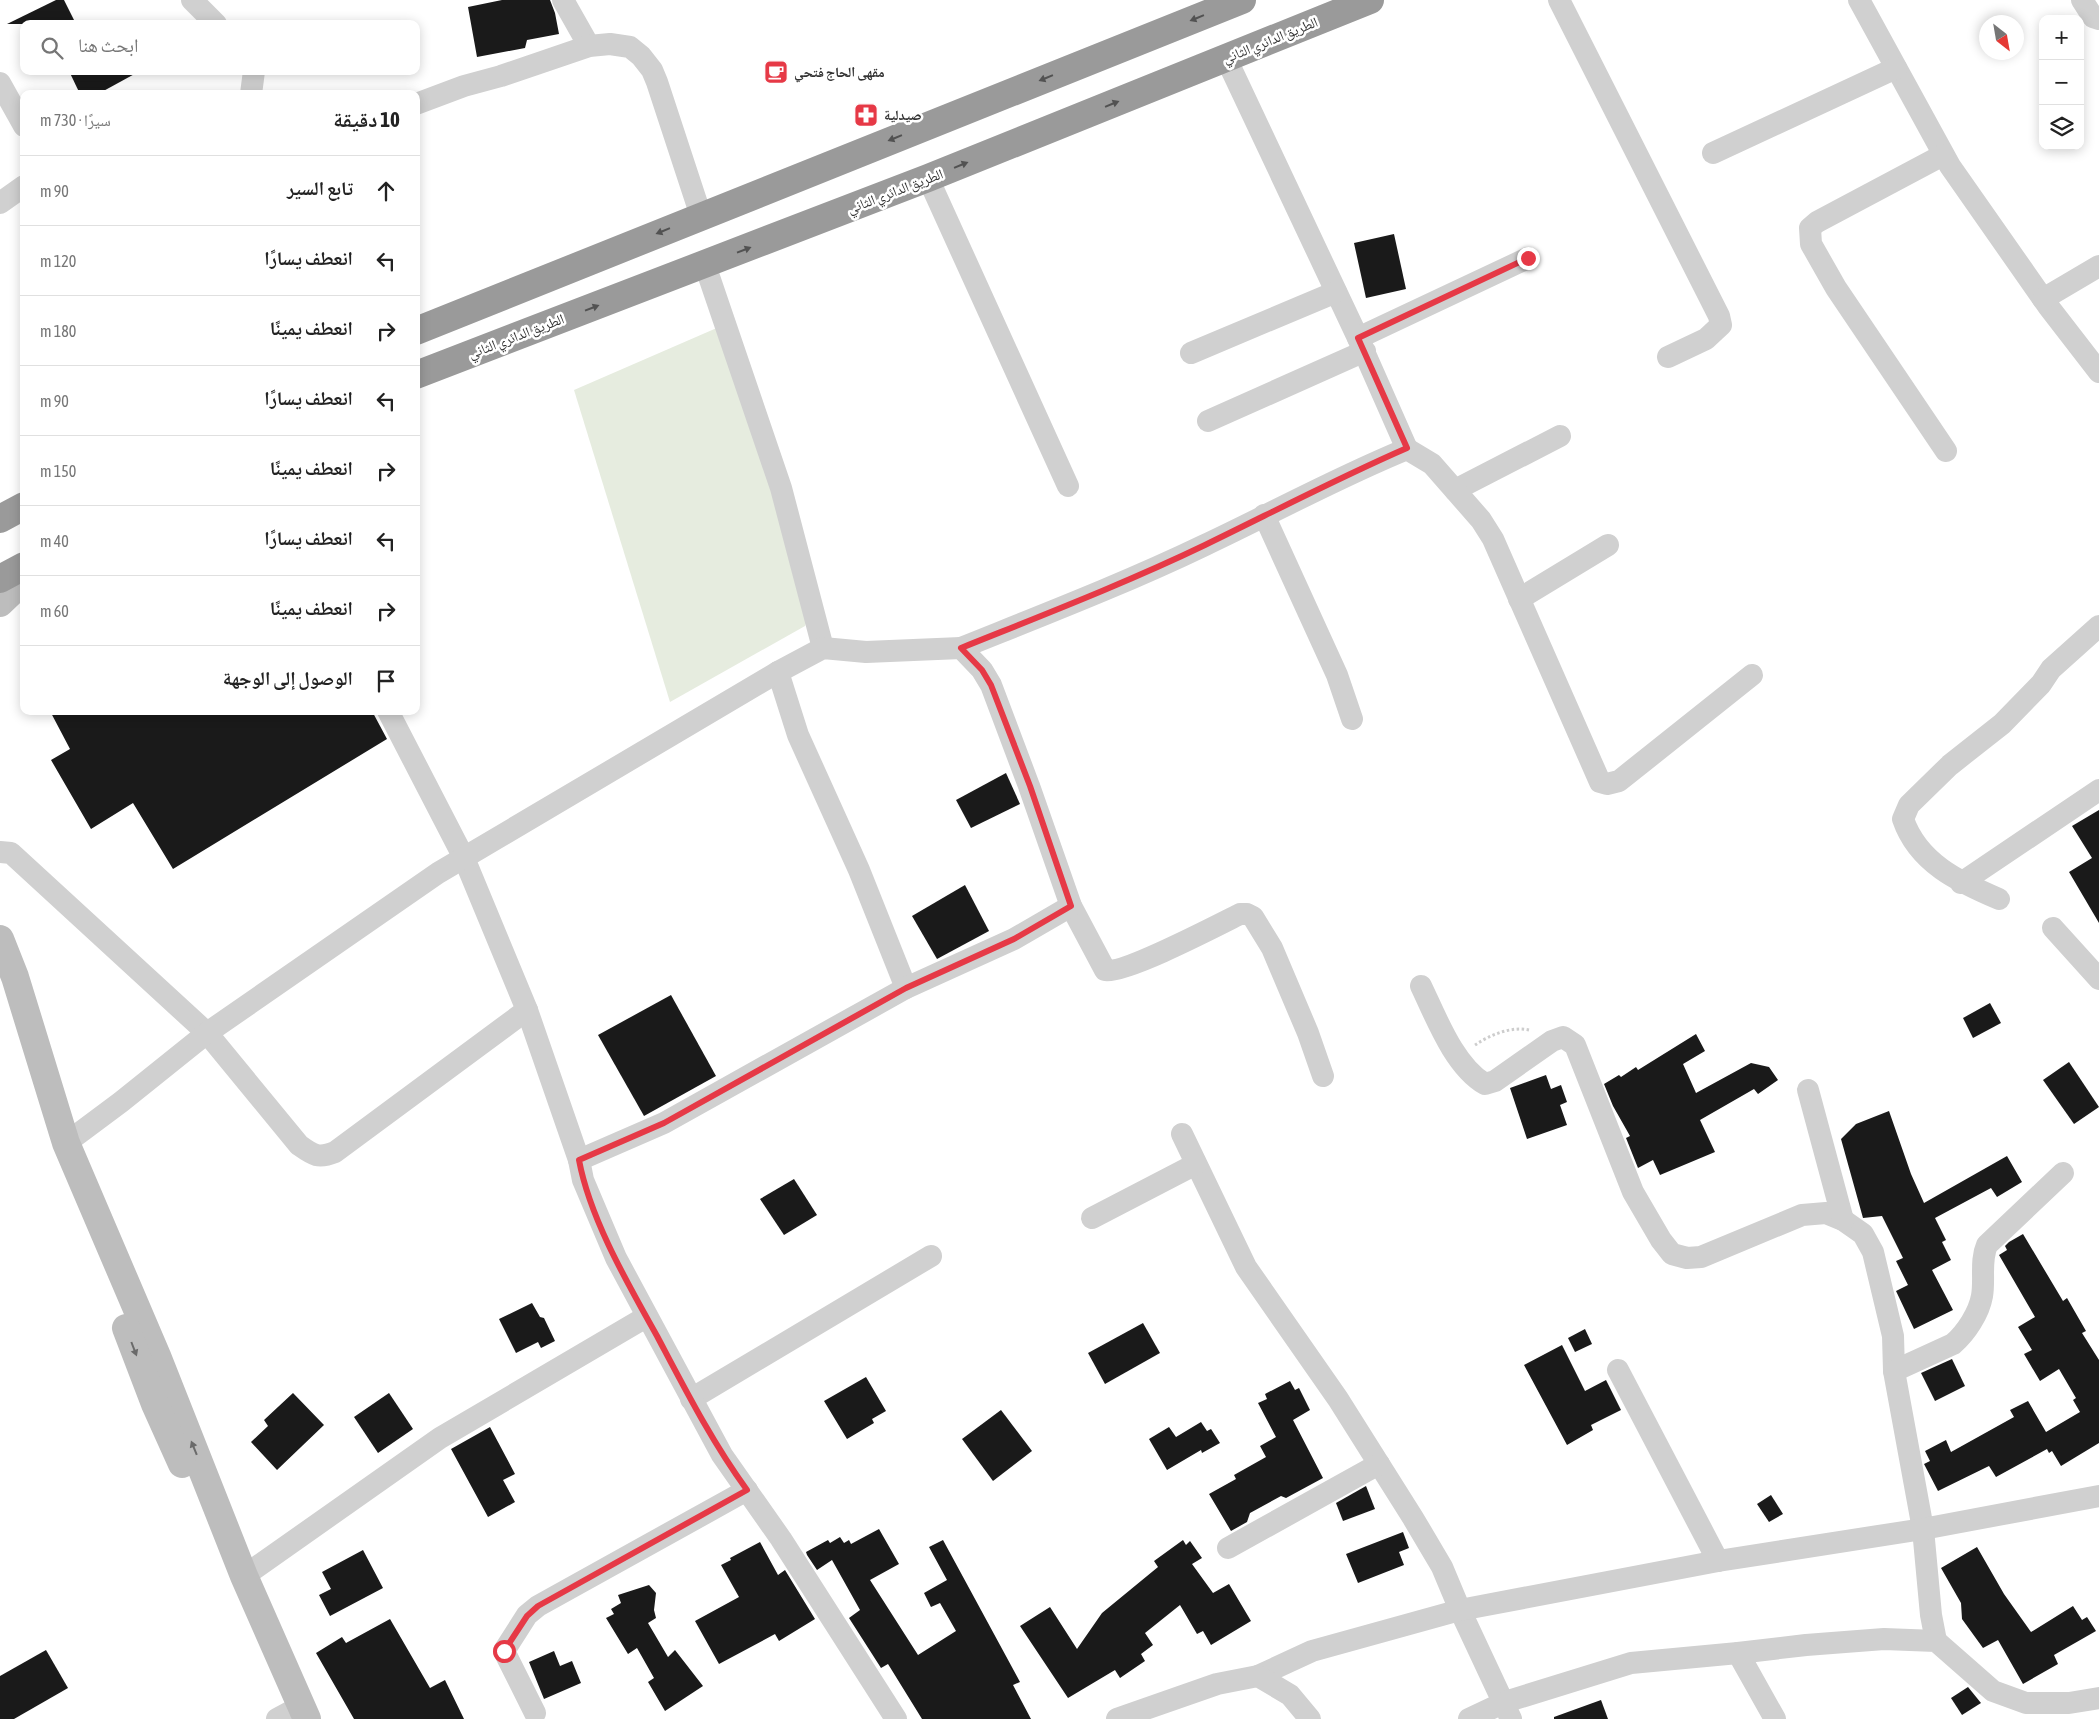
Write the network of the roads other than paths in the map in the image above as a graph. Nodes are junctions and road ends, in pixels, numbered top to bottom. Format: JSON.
{"nodes":[{"id":1,"x":192,"y":0,"type":"edge"},
{"id":2,"x":563,"y":0,"type":"edge"},
{"id":3,"x":1242,"y":0,"type":"edge"},
{"id":4,"x":1370,"y":0,"type":"edge"},
{"id":5,"x":1559,"y":0,"type":"edge"},
{"id":6,"x":1858,"y":0,"type":"edge"},
{"id":7,"x":2082,"y":0,"type":"edge"},
{"id":8,"x":2099,"y":19,"type":"edge"},
{"id":9,"x":212,"y":20,"type":"edge"},
{"id":10,"x":589,"y":46,"type":"junction"},
{"id":11,"x":1226,"y":58,"type":"junction"},
{"id":12,"x":1896,"y":68,"type":"junction"},
{"id":13,"x":0,"y":83,"type":"edge"},
{"id":14,"x":420,"y":102,"type":"edge"},
{"id":15,"x":20,"y":119,"type":"edge"},
{"id":16,"x":1713,"y":153,"type":"dead end"},
{"id":17,"x":1943,"y":155,"type":"junction"},
{"id":18,"x":928,"y":178,"type":"junction"},
{"id":19,"x":20,"y":189,"type":"edge"},
{"id":20,"x":0,"y":203,"type":"edge"},
{"id":21,"x":701,"y":216,"type":"junction"},
{"id":22,"x":1528,"y":258,"type":"dead end"},
{"id":23,"x":705,"y":265,"type":"junction"},
{"id":24,"x":2099,"y":266,"type":"edge"},
{"id":25,"x":1336,"y":292,"type":"junction"},
{"id":26,"x":2043,"y":299,"type":"junction"},
{"id":27,"x":420,"y":329,"type":"edge"},
{"id":28,"x":1362,"y":344,"type":"junction"},
{"id":29,"x":1191,"y":354,"type":"dead end"},
{"id":30,"x":1668,"y":357,"type":"dead end"},
{"id":31,"x":2099,"y":372,"type":"edge"},
{"id":32,"x":420,"y":373,"type":"edge"},
{"id":33,"x":1208,"y":421,"type":"dead end"},
{"id":34,"x":1560,"y":436,"type":"dead end"},
{"id":35,"x":1407,"y":448,"type":"junction"},
{"id":36,"x":1946,"y":451,"type":"dead end"},
{"id":37,"x":1068,"y":486,"type":"dead end"},
{"id":38,"x":1455,"y":490,"type":"junction"},
{"id":39,"x":20,"y":508,"type":"edge"},
{"id":40,"x":1264,"y":515,"type":"junction"},
{"id":41,"x":0,"y":519,"type":"edge"},
{"id":42,"x":1608,"y":546,"type":"dead end"},
{"id":43,"x":20,"y":568,"type":"edge"},
{"id":44,"x":0,"y":579,"type":"edge"},
{"id":45,"x":20,"y":584,"type":"edge"},
{"id":46,"x":1519,"y":599,"type":"junction"},
{"id":47,"x":0,"y":604,"type":"edge"},
{"id":48,"x":2099,"y":626,"type":"edge"},
{"id":49,"x":823,"y":648,"type":"junction"},
{"id":50,"x":961,"y":648,"type":"junction"},
{"id":51,"x":778,"y":672,"type":"junction"},
{"id":52,"x":1752,"y":675,"type":"dead end"},
{"id":53,"x":390,"y":715,"type":"edge"},
{"id":54,"x":1352,"y":719,"type":"dead end"},
{"id":55,"x":2099,"y":790,"type":"edge"},
{"id":56,"x":0,"y":852,"type":"edge"},
{"id":57,"x":464,"y":858,"type":"junction"},
{"id":58,"x":1961,"y":883,"type":"junction"},
{"id":59,"x":1998,"y":899,"type":"dead end"},
{"id":60,"x":1071,"y":906,"type":"junction"},
{"id":61,"x":2053,"y":928,"type":"dead end"},
{"id":62,"x":0,"y":939,"type":"edge"},
{"id":63,"x":0,"y":973,"type":"edge"},
{"id":64,"x":2099,"y":979,"type":"edge"},
{"id":65,"x":1421,"y":986,"type":"dead end"},
{"id":66,"x":906,"y":988,"type":"junction"},
{"id":67,"x":527,"y":1010,"type":"junction"},
{"id":68,"x":207,"y":1033,"type":"junction"},
{"id":69,"x":1322,"y":1076,"type":"dead end"},
{"id":70,"x":1808,"y":1090,"type":"dead end"},
{"id":71,"x":1182,"y":1134,"type":"dead end"},
{"id":72,"x":66,"y":1143,"type":"junction"},
{"id":73,"x":579,"y":1160,"type":"junction"},
{"id":74,"x":1196,"y":1164,"type":"junction"},
{"id":75,"x":2064,"y":1173,"type":"dead end"},
{"id":76,"x":1092,"y":1218,"type":"dead end"},
{"id":77,"x":1843,"y":1220,"type":"junction"},
{"id":78,"x":931,"y":1256,"type":"dead end"},
{"id":79,"x":646,"y":1317,"type":"junction"},
{"id":80,"x":1618,"y":1370,"type":"dead end"},
{"id":81,"x":1894,"y":1371,"type":"junction"},
{"id":82,"x":690,"y":1399,"type":"junction"},
{"id":83,"x":1379,"y":1464,"type":"junction"},
{"id":84,"x":747,"y":1490,"type":"junction"},
{"id":85,"x":2099,"y":1496,"type":"edge"},
{"id":86,"x":1923,"y":1529,"type":"junction"},
{"id":87,"x":1228,"y":1548,"type":"dead end"},
{"id":88,"x":1718,"y":1561,"type":"junction"},
{"id":89,"x":244,"y":1576,"type":"junction"},
{"id":90,"x":1460,"y":1610,"type":"junction"},
{"id":91,"x":1936,"y":1641,"type":"junction"},
{"id":92,"x":1738,"y":1654,"type":"junction"},
{"id":93,"x":1258,"y":1676,"type":"junction"},
{"id":94,"x":2099,"y":1698,"type":"edge"},
{"id":95,"x":1508,"y":1711,"type":"edge"},
{"id":96,"x":534,"y":1713,"type":"dead end"},
{"id":97,"x":292,"y":1717,"type":"edge"},
{"id":98,"x":896,"y":1719,"type":"edge"},
{"id":99,"x":1117,"y":1719,"type":"edge"},
{"id":100,"x":1310,"y":1719,"type":"edge"},
{"id":101,"x":1469,"y":1719,"type":"edge"},
{"id":102,"x":1774,"y":1719,"type":"edge"}],
"edges":[{"from":1,"to":9,"type":"street"},
{"from":2,"to":10,"type":"street"},
{"from":3,"to":21,"type":"highway","one_way":true},
{"from":4,"to":11,"type":"highway","name":"الطريق الدائري الثاني"},
{"from":5,"to":30,"type":"street"},
{"from":6,"to":12,"type":"street"},
{"from":7,"to":8,"type":"street"},
{"from":10,"to":14,"type":"street"},
{"from":10,"to":21,"type":"street"},
{"from":18,"to":11,"type":"highway","name":"الطريق الدائري الثاني","one_way":true},
{"from":11,"to":25,"type":"street"},
{"from":12,"to":16,"type":"street"},
{"from":12,"to":17,"type":"street"},
{"from":13,"to":15,"type":"street"},
{"from":17,"to":26,"type":"street"},
{"from":17,"to":36,"type":"street"},
{"from":23,"to":18,"type":"highway","name":"الطريق الدائري الثاني","one_way":true},
{"from":18,"to":37,"type":"street"},
{"from":19,"to":20,"type":"street"},
{"from":21,"to":27,"type":"highway","one_way":true},
{"from":22,"to":28,"type":"street"},
{"from":32,"to":23,"type":"highway","name":"الطريق الدائري الثاني","one_way":true},
{"from":23,"to":49,"type":"street"},
{"from":24,"to":26,"type":"street"},
{"from":25,"to":28,"type":"street"},
{"from":25,"to":29,"type":"street"},
{"from":26,"to":31,"type":"street"},
{"from":28,"to":33,"type":"street"},
{"from":28,"to":35,"type":"street"},
{"from":34,"to":38,"type":"street"},
{"from":35,"to":38,"type":"street"},
{"from":35,"to":40,"type":"street"},
{"from":38,"to":46,"type":"street"},
{"from":39,"to":41,"type":"highway"},
{"from":40,"to":50,"type":"street"},
{"from":40,"to":54,"type":"street"},
{"from":42,"to":46,"type":"street"},
{"from":43,"to":44,"type":"highway"},
{"from":45,"to":47,"type":"street"},
{"from":46,"to":52,"type":"street"},
{"from":48,"to":58,"type":"street"},
{"from":49,"to":50,"type":"street"},
{"from":49,"to":51,"type":"street"},
{"from":50,"to":60,"type":"street"},
{"from":51,"to":57,"type":"street"},
{"from":51,"to":66,"type":"street"},
{"from":53,"to":57,"type":"street"},
{"from":55,"to":58,"type":"street"},
{"from":56,"to":68,"type":"street"},
{"from":57,"to":67,"type":"street"},
{"from":57,"to":68,"type":"street"},
{"from":58,"to":59,"type":"street"},
{"from":60,"to":66,"type":"street"},
{"from":60,"to":69,"type":"street"},
{"from":61,"to":64,"type":"street"},
{"from":62,"to":72,"type":"street"},
{"from":63,"to":97,"type":"street","one_way":true},
{"from":65,"to":77,"type":"street"},
{"from":66,"to":73,"type":"street"},
{"from":67,"to":68,"type":"street"},
{"from":67,"to":73,"type":"street"},
{"from":68,"to":72,"type":"street"},
{"from":70,"to":77,"type":"street"},
{"from":71,"to":74,"type":"street"},
{"from":89,"to":72,"type":"street","one_way":true},
{"from":73,"to":79,"type":"street"},
{"from":74,"to":76,"type":"street"},
{"from":74,"to":83,"type":"street"},
{"from":75,"to":81,"type":"street"},
{"from":77,"to":81,"type":"street"},
{"from":78,"to":82,"type":"street"},
{"from":79,"to":82,"type":"street"},
{"from":79,"to":89,"type":"street"},
{"from":80,"to":88,"type":"street"},
{"from":81,"to":86,"type":"street"},
{"from":82,"to":84,"type":"street"},
{"from":83,"to":87,"type":"street"},
{"from":83,"to":90,"type":"street"},
{"from":84,"to":96,"type":"street"},
{"from":84,"to":98,"type":"street"},
{"from":85,"to":86,"type":"street"},
{"from":86,"to":88,"type":"street"},
{"from":86,"to":91,"type":"street"},
{"from":88,"to":90,"type":"street"},
{"from":89,"to":97,"type":"street"},
{"from":90,"to":93,"type":"street"},
{"from":90,"to":95,"type":"street"},
{"from":91,"to":92,"type":"street"},
{"from":91,"to":94,"type":"street"},
{"from":92,"to":95,"type":"street"},
{"from":92,"to":102,"type":"street"},
{"from":93,"to":99,"type":"street"},
{"from":93,"to":100,"type":"street"},
{"from":95,"to":101,"type":"street"}]}
